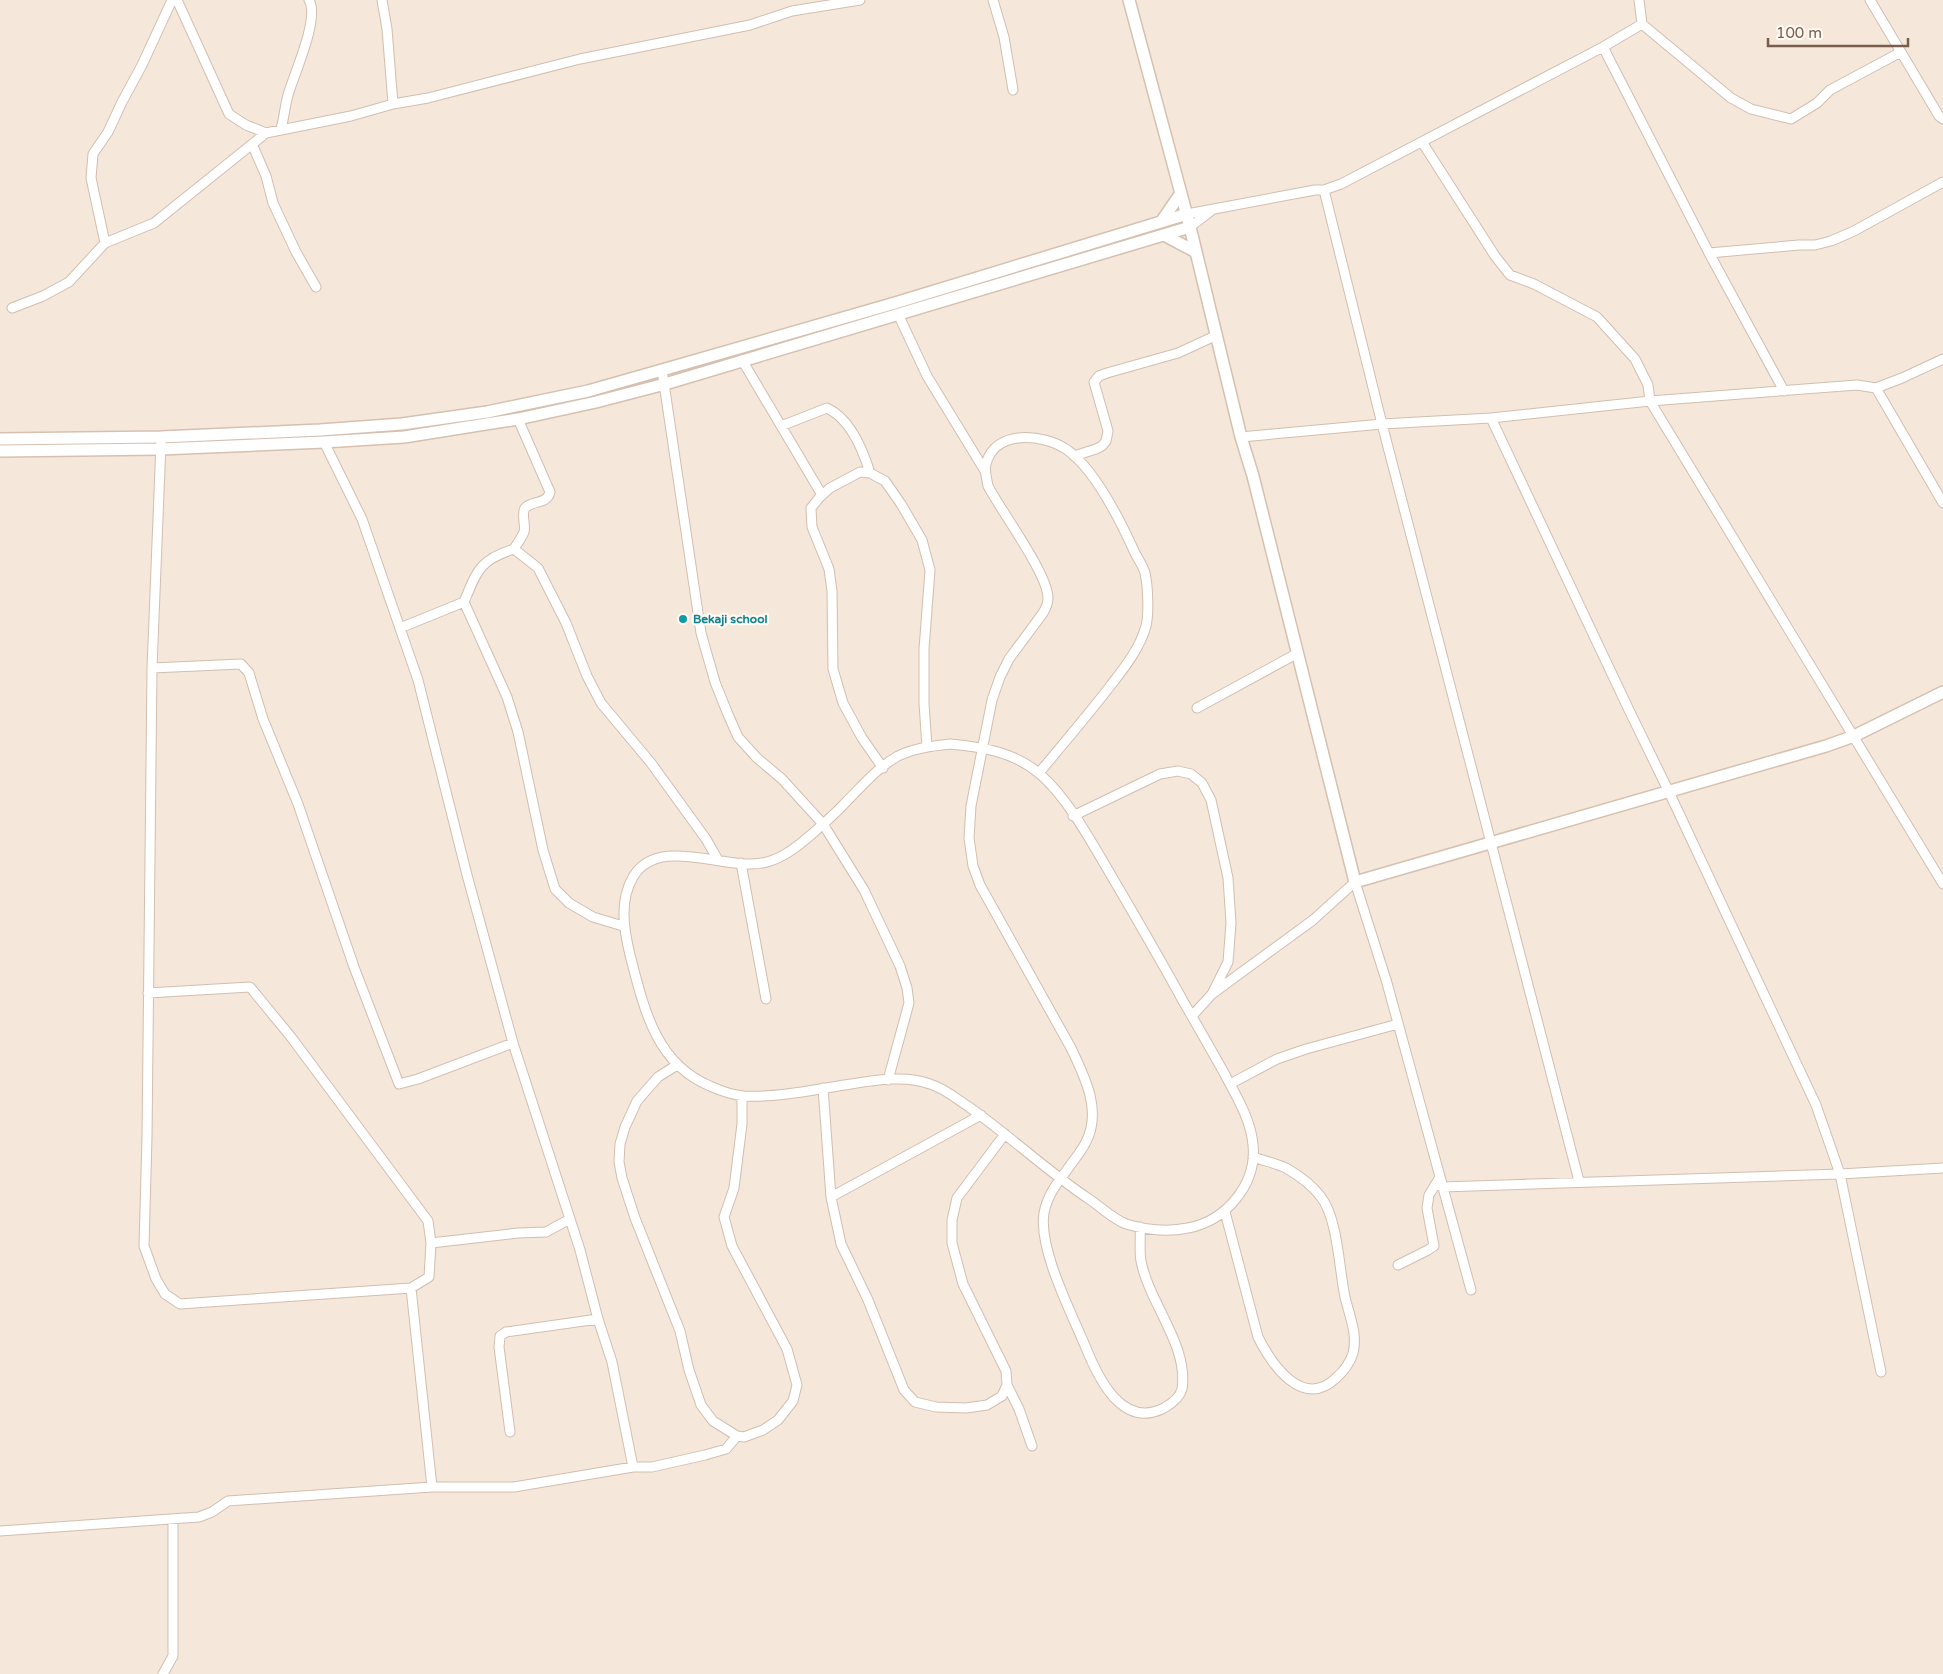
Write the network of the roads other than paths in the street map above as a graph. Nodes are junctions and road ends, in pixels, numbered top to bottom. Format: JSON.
{"nodes":[{"id":1,"x":172,"y":0,"type":"edge"},
{"id":2,"x":177,"y":0,"type":"edge"},
{"id":3,"x":309,"y":0,"type":"edge"},
{"id":4,"x":382,"y":0,"type":"edge"},
{"id":5,"x":860,"y":0,"type":"edge"},
{"id":6,"x":993,"y":0,"type":"edge"},
{"id":7,"x":1129,"y":0,"type":"edge"},
{"id":8,"x":1639,"y":0,"type":"edge"},
{"id":9,"x":1870,"y":0,"type":"edge"},
{"id":10,"x":1642,"y":24,"type":"junction"},
{"id":11,"x":1603,"y":48,"type":"junction"},
{"id":12,"x":1901,"y":52,"type":"junction"},
{"id":13,"x":1014,"y":90,"type":"dead end"},
{"id":14,"x":394,"y":104,"type":"junction"},
{"id":15,"x":1943,"y":119,"type":"edge"},
{"id":16,"x":281,"y":129,"type":"junction"},
{"id":17,"x":266,"y":133,"type":"junction"},
{"id":18,"x":1422,"y":142,"type":"junction"},
{"id":19,"x":252,"y":144,"type":"junction"},
{"id":20,"x":1943,"y":182,"type":"edge"},
{"id":21,"x":1324,"y":190,"type":"junction"},
{"id":22,"x":1181,"y":193,"type":"junction"},
{"id":23,"x":1213,"y":210,"type":"junction"},
{"id":24,"x":1186,"y":214,"type":"junction"},
{"id":25,"x":1161,"y":222,"type":"junction"},
{"id":26,"x":1190,"y":227,"type":"junction"},
{"id":27,"x":1164,"y":235,"type":"junction"},
{"id":28,"x":105,"y":244,"type":"junction"},
{"id":29,"x":1196,"y":252,"type":"junction"},
{"id":30,"x":1709,"y":253,"type":"junction"},
{"id":31,"x":316,"y":287,"type":"dead end"},
{"id":32,"x":962,"y":289,"type":"junction"},
{"id":33,"x":12,"y":308,"type":"dead end"},
{"id":34,"x":898,"y":314,"type":"junction"},
{"id":35,"x":1218,"y":335,"type":"junction"},
{"id":36,"x":1943,"y":359,"type":"edge"},
{"id":37,"x":742,"y":360,"type":"junction"},
{"id":38,"x":662,"y":370,"type":"junction"},
{"id":39,"x":665,"y":384,"type":"junction"},
{"id":40,"x":1876,"y":388,"type":"junction"},
{"id":41,"x":1784,"y":392,"type":"junction"},
{"id":42,"x":1650,"y":401,"type":"junction"},
{"id":43,"x":1490,"y":418,"type":"junction"},
{"id":44,"x":518,"y":419,"type":"junction"},
{"id":45,"x":1382,"y":424,"type":"junction"},
{"id":46,"x":781,"y":426,"type":"junction"},
{"id":47,"x":1241,"y":436,"type":"junction"},
{"id":48,"x":160,"y":437,"type":"junction"},
{"id":49,"x":0,"y":439,"type":"edge"},
{"id":50,"x":324,"y":442,"type":"junction"},
{"id":51,"x":161,"y":449,"type":"junction"},
{"id":52,"x":0,"y":451,"type":"edge"},
{"id":53,"x":13,"y":451,"type":"junction"},
{"id":54,"x":1074,"y":456,"type":"junction"},
{"id":55,"x":0,"y":458,"type":"edge"},
{"id":56,"x":985,"y":472,"type":"junction"},
{"id":57,"x":870,"y":473,"type":"junction"},
{"id":58,"x":822,"y":495,"type":"junction"},
{"id":59,"x":1943,"y":503,"type":"edge"},
{"id":60,"x":514,"y":549,"type":"junction"},
{"id":61,"x":464,"y":602,"type":"junction"},
{"id":62,"x":400,"y":628,"type":"junction"},
{"id":63,"x":1298,"y":653,"type":"junction"},
{"id":64,"x":152,"y":668,"type":"junction"},
{"id":65,"x":1943,"y":692,"type":"edge"},
{"id":66,"x":1197,"y":708,"type":"dead end"},
{"id":67,"x":1854,"y":736,"type":"junction"},
{"id":68,"x":927,"y":747,"type":"junction"},
{"id":69,"x":982,"y":747,"type":"junction"},
{"id":70,"x":882,"y":768,"type":"junction"},
{"id":71,"x":1039,"y":773,"type":"junction"},
{"id":72,"x":1670,"y":792,"type":"junction"},
{"id":73,"x":1073,"y":816,"type":"junction"},
{"id":74,"x":823,"y":824,"type":"junction"},
{"id":75,"x":1490,"y":844,"type":"junction"},
{"id":76,"x":718,"y":860,"type":"junction"},
{"id":77,"x":741,"y":863,"type":"junction"},
{"id":78,"x":1355,"y":882,"type":"junction"},
{"id":79,"x":1943,"y":884,"type":"edge"},
{"id":80,"x":623,"y":926,"type":"junction"},
{"id":81,"x":148,"y":994,"type":"junction"},
{"id":82,"x":1212,"y":994,"type":"junction"},
{"id":83,"x":766,"y":999,"type":"dead end"},
{"id":84,"x":1192,"y":1016,"type":"junction"},
{"id":85,"x":1398,"y":1024,"type":"junction"},
{"id":86,"x":513,"y":1043,"type":"junction"},
{"id":87,"x":677,"y":1065,"type":"junction"},
{"id":88,"x":888,"y":1080,"type":"junction"},
{"id":89,"x":1230,"y":1084,"type":"junction"},
{"id":90,"x":823,"y":1088,"type":"junction"},
{"id":91,"x":742,"y":1096,"type":"junction"},
{"id":92,"x":981,"y":1115,"type":"junction"},
{"id":93,"x":1005,"y":1134,"type":"junction"},
{"id":94,"x":1253,"y":1157,"type":"junction"},
{"id":95,"x":1943,"y":1168,"type":"edge"},
{"id":96,"x":1840,"y":1174,"type":"junction"},
{"id":97,"x":1440,"y":1177,"type":"junction"},
{"id":98,"x":1060,"y":1179,"type":"junction"},
{"id":99,"x":1579,"y":1181,"type":"junction"},
{"id":100,"x":1442,"y":1187,"type":"junction"},
{"id":101,"x":831,"y":1197,"type":"junction"},
{"id":102,"x":1225,"y":1212,"type":"junction"},
{"id":103,"x":570,"y":1219,"type":"junction"},
{"id":104,"x":1140,"y":1227,"type":"junction"},
{"id":105,"x":431,"y":1243,"type":"junction"},
{"id":106,"x":1398,"y":1265,"type":"dead end"},
{"id":107,"x":411,"y":1288,"type":"junction"},
{"id":108,"x":1471,"y":1290,"type":"dead end"},
{"id":109,"x":598,"y":1319,"type":"junction"},
{"id":110,"x":1880,"y":1372,"type":"dead end"},
{"id":111,"x":1007,"y":1385,"type":"junction"},
{"id":112,"x":510,"y":1432,"type":"dead end"},
{"id":113,"x":737,"y":1436,"type":"junction"},
{"id":114,"x":1032,"y":1446,"type":"dead end"},
{"id":115,"x":633,"y":1467,"type":"junction"},
{"id":116,"x":432,"y":1487,"type":"junction"},
{"id":117,"x":173,"y":1519,"type":"junction"},
{"id":118,"x":0,"y":1531,"type":"edge"},
{"id":119,"x":164,"y":1674,"type":"edge"}],
"edges":[{"from":1,"to":28,"type":"street"},
{"from":2,"to":17,"type":"street"},
{"from":3,"to":16,"type":"street"},
{"from":4,"to":14,"type":"street"},
{"from":5,"to":14,"type":"street"},
{"from":6,"to":13,"type":"street"},
{"from":7,"to":22,"type":"main road"},
{"from":8,"to":10,"type":"street"},
{"from":9,"to":12,"type":"street"},
{"from":10,"to":11,"type":"street"},
{"from":10,"to":12,"type":"street"},
{"from":11,"to":18,"type":"street"},
{"from":11,"to":30,"type":"street"},
{"from":12,"to":15,"type":"street"},
{"from":14,"to":16,"type":"street"},
{"from":16,"to":17,"type":"street"},
{"from":17,"to":19,"type":"street"},
{"from":18,"to":21,"type":"street"},
{"from":18,"to":42,"type":"street"},
{"from":19,"to":28,"type":"street"},
{"from":19,"to":31,"type":"street"},
{"from":20,"to":30,"type":"street"},
{"from":21,"to":23,"type":"street"},
{"from":21,"to":45,"type":"street"},
{"from":22,"to":24,"type":"main road"},
{"from":22,"to":25,"type":"main road"},
{"from":23,"to":24,"type":"street"},
{"from":23,"to":26,"type":"street"},
{"from":24,"to":25,"type":"main road"},
{"from":24,"to":26,"type":"main road"},
{"from":25,"to":32,"type":"main road"},
{"from":26,"to":27,"type":"main road"},
{"from":26,"to":29,"type":"main road"},
{"from":27,"to":29,"type":"main road"},
{"from":27,"to":32,"type":"main road"},
{"from":28,"to":33,"type":"street"},
{"from":29,"to":35,"type":"main road"},
{"from":30,"to":41,"type":"street"},
{"from":32,"to":34,"type":"main road"},
{"from":32,"to":38,"type":"main road"},
{"from":34,"to":37,"type":"main road"},
{"from":34,"to":56,"type":"street"},
{"from":35,"to":47,"type":"main road"},
{"from":35,"to":54,"type":"street"},
{"from":36,"to":40,"type":"street"},
{"from":37,"to":39,"type":"main road"},
{"from":37,"to":46,"type":"street"},
{"from":38,"to":39,"type":"street"},
{"from":38,"to":48,"type":"main road"},
{"from":39,"to":44,"type":"main road"},
{"from":39,"to":74,"type":"street"},
{"from":40,"to":41,"type":"street"},
{"from":40,"to":59,"type":"street"},
{"from":41,"to":42,"type":"street"},
{"from":42,"to":43,"type":"street"},
{"from":42,"to":67,"type":"street"},
{"from":43,"to":45,"type":"street"},
{"from":43,"to":72,"type":"street"},
{"from":44,"to":50,"type":"main road"},
{"from":44,"to":60,"type":"street"},
{"from":45,"to":47,"type":"street"},
{"from":45,"to":75,"type":"street"},
{"from":46,"to":57,"type":"street"},
{"from":46,"to":58,"type":"street"},
{"from":47,"to":63,"type":"main road"},
{"from":48,"to":49,"type":"main road"},
{"from":48,"to":51,"type":"street"},
{"from":50,"to":51,"type":"main road"},
{"from":50,"to":62,"type":"street"},
{"from":51,"to":53,"type":"main road"},
{"from":51,"to":64,"type":"street"},
{"from":52,"to":53,"type":"main road"},
{"from":53,"to":55,"type":"main road"},
{"from":54,"to":56,"type":"street"},
{"from":54,"to":71,"type":"street"},
{"from":56,"to":69,"type":"street"},
{"from":57,"to":58,"type":"street"},
{"from":57,"to":68,"type":"street"},
{"from":58,"to":70,"type":"street"},
{"from":60,"to":61,"type":"street"},
{"from":60,"to":76,"type":"street"},
{"from":61,"to":62,"type":"street"},
{"from":61,"to":80,"type":"street"},
{"from":62,"to":86,"type":"street"},
{"from":63,"to":66,"type":"street"},
{"from":63,"to":78,"type":"main road"},
{"from":64,"to":81,"type":"street"},
{"from":64,"to":86,"type":"street"},
{"from":65,"to":67,"type":"main road"},
{"from":67,"to":72,"type":"main road"},
{"from":67,"to":79,"type":"street"},
{"from":68,"to":69,"type":"street"},
{"from":68,"to":70,"type":"street"},
{"from":69,"to":71,"type":"street"},
{"from":69,"to":98,"type":"street"},
{"from":70,"to":74,"type":"street"},
{"from":71,"to":73,"type":"street"},
{"from":72,"to":75,"type":"main road"},
{"from":72,"to":96,"type":"street"},
{"from":73,"to":82,"type":"street"},
{"from":73,"to":84,"type":"street"},
{"from":74,"to":77,"type":"street"},
{"from":74,"to":88,"type":"street"},
{"from":75,"to":78,"type":"main road"},
{"from":75,"to":99,"type":"street"},
{"from":76,"to":77,"type":"street"},
{"from":76,"to":80,"type":"street"},
{"from":77,"to":83,"type":"street"},
{"from":78,"to":82,"type":"street"},
{"from":78,"to":85,"type":"street"},
{"from":80,"to":87,"type":"street"},
{"from":81,"to":105,"type":"street"},
{"from":81,"to":107,"type":"street"},
{"from":82,"to":84,"type":"street"},
{"from":84,"to":89,"type":"street"},
{"from":85,"to":89,"type":"street"},
{"from":85,"to":97,"type":"street"},
{"from":86,"to":103,"type":"street"},
{"from":87,"to":91,"type":"street"},
{"from":87,"to":113,"type":"street"},
{"from":88,"to":90,"type":"street"},
{"from":88,"to":92,"type":"street"},
{"from":89,"to":94,"type":"street"},
{"from":90,"to":91,"type":"street"},
{"from":90,"to":101,"type":"street"},
{"from":91,"to":113,"type":"street"},
{"from":92,"to":93,"type":"street"},
{"from":92,"to":101,"type":"street"},
{"from":93,"to":98,"type":"street"},
{"from":93,"to":111,"type":"street"},
{"from":94,"to":102,"type":"street"},
{"from":94,"to":102,"type":"street"},
{"from":95,"to":96,"type":"street"},
{"from":96,"to":99,"type":"street"},
{"from":96,"to":110,"type":"street"},
{"from":97,"to":100,"type":"street"},
{"from":97,"to":106,"type":"street"},
{"from":98,"to":104,"type":"street"},
{"from":98,"to":104,"type":"street"},
{"from":99,"to":100,"type":"street"},
{"from":100,"to":108,"type":"street"},
{"from":101,"to":111,"type":"street"},
{"from":102,"to":104,"type":"street"},
{"from":103,"to":105,"type":"street"},
{"from":103,"to":109,"type":"street"},
{"from":105,"to":107,"type":"street"},
{"from":107,"to":116,"type":"street"},
{"from":109,"to":112,"type":"street"},
{"from":109,"to":115,"type":"street"},
{"from":111,"to":114,"type":"street"},
{"from":113,"to":115,"type":"street"},
{"from":115,"to":116,"type":"street"},
{"from":116,"to":117,"type":"street"},
{"from":117,"to":118,"type":"street"},
{"from":117,"to":119,"type":"street"}]}
